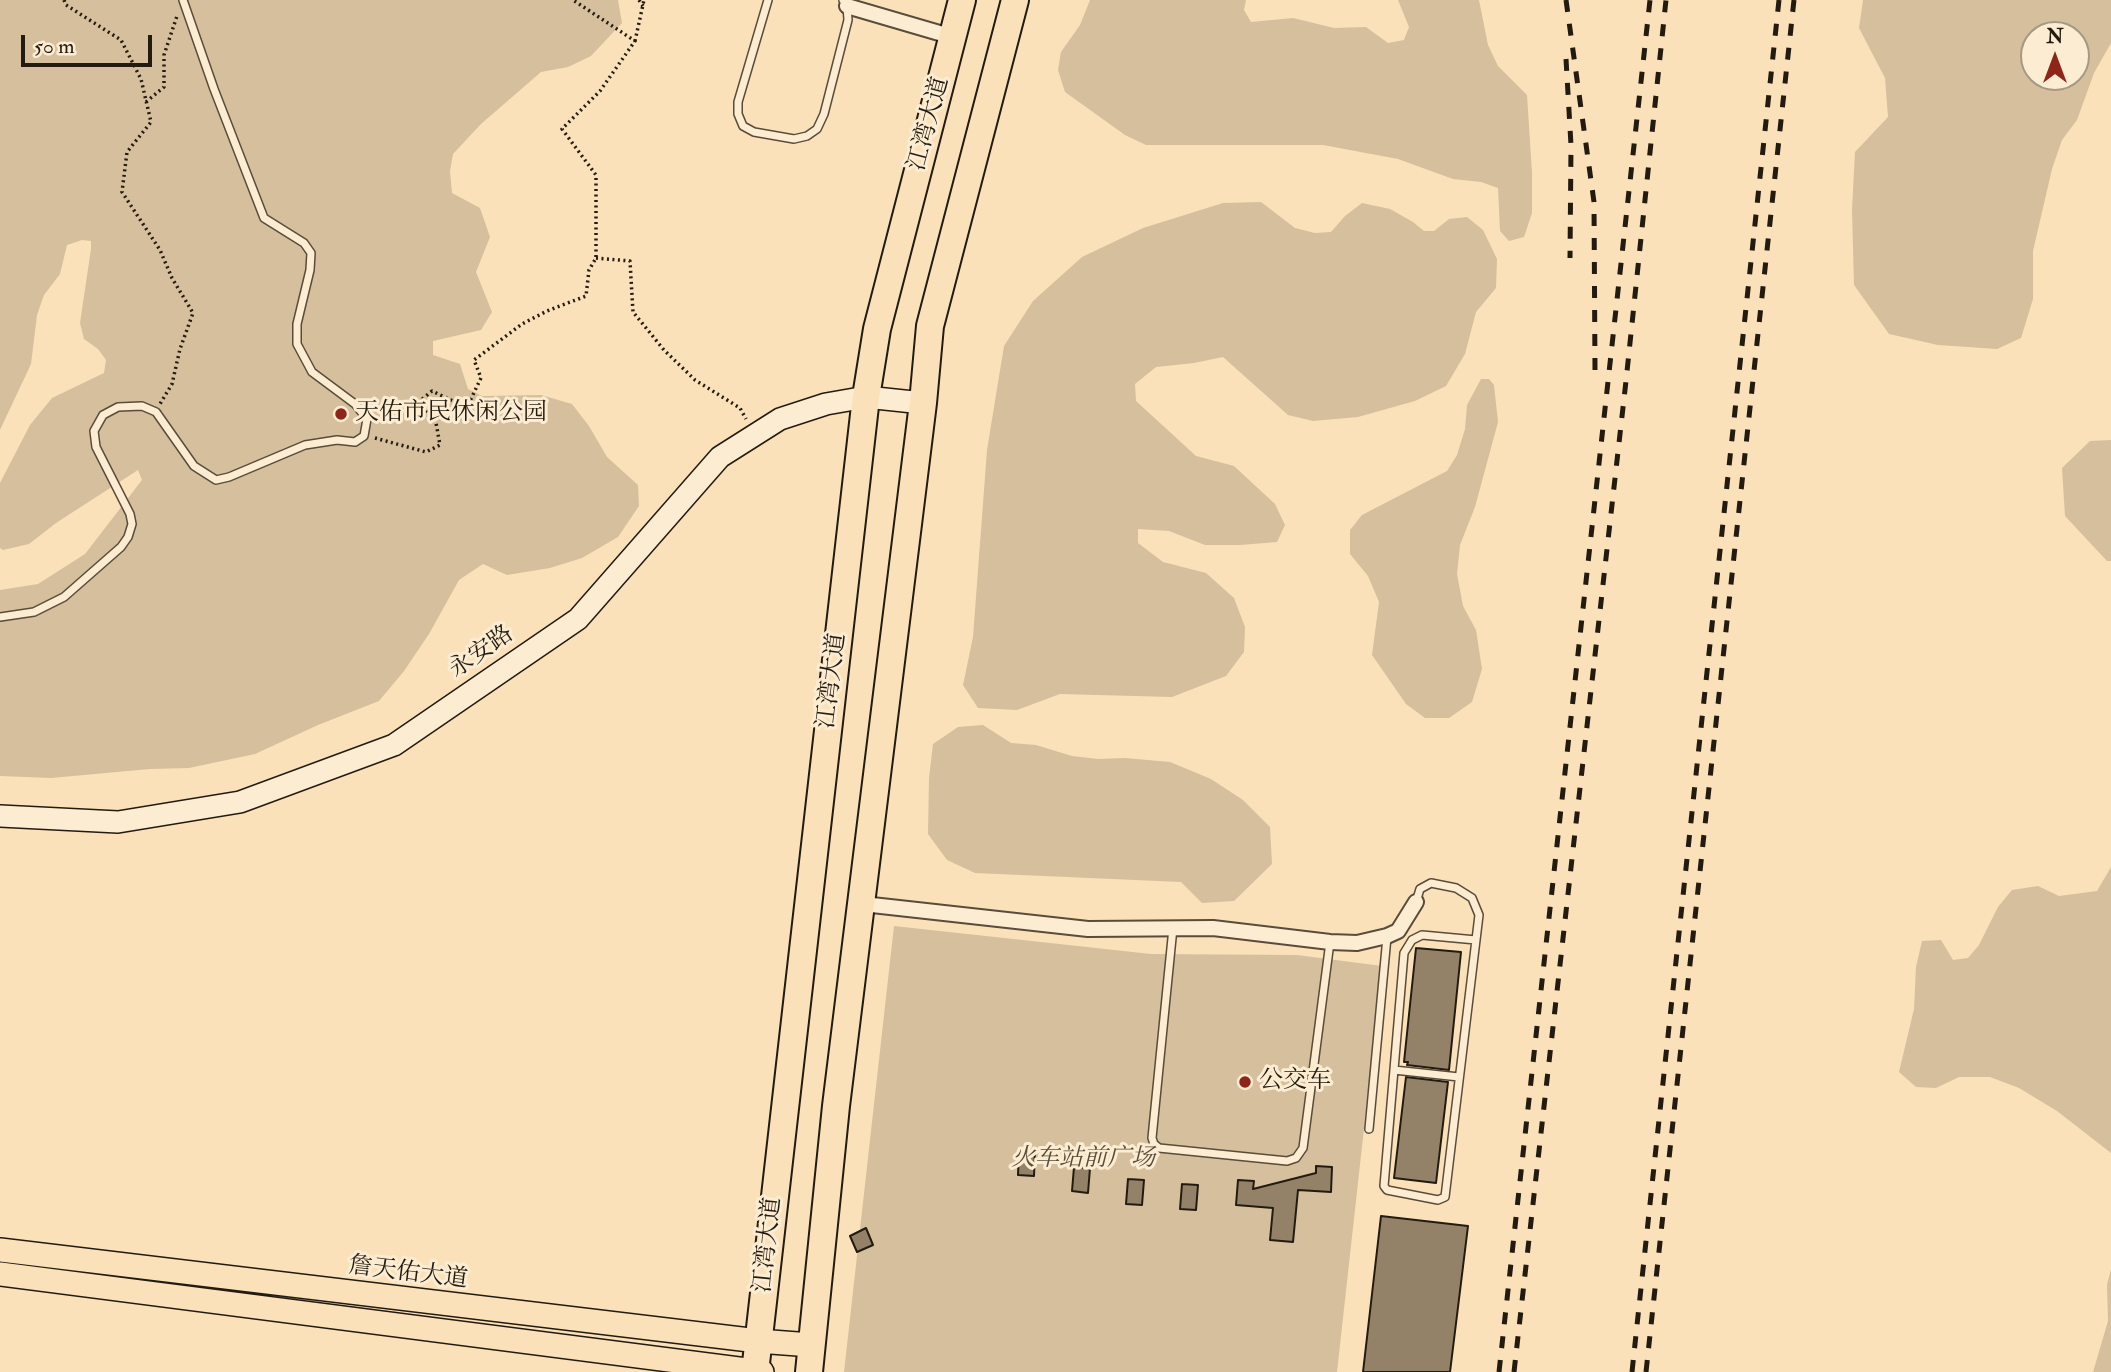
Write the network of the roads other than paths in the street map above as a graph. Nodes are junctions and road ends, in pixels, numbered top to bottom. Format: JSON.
{"nodes":[{"id":1,"x":768,"y":0,"type":"edge"},
{"id":2,"x":962,"y":0,"type":"edge"},
{"id":3,"x":1015,"y":0,"type":"edge"},
{"id":4,"x":184,"y":1,"type":"edge"},
{"id":5,"x":845,"y":3,"type":"edge"},
{"id":6,"x":953,"y":37,"type":"junction"},
{"id":7,"x":866,"y":397,"type":"junction"},
{"id":8,"x":923,"y":403,"type":"junction"},
{"id":9,"x":0,"y":617,"type":"edge"},
{"id":10,"x":0,"y":816,"type":"edge"},
{"id":11,"x":1416,"y":902,"type":"joint"},
{"id":12,"x":863,"y":904,"type":"junction"},
{"id":13,"x":1173,"y":928,"type":"junction"},
{"id":14,"x":1387,"y":936,"type":"junction"},
{"id":15,"x":1476,"y":940,"type":"junction"},
{"id":16,"x":1330,"y":942,"type":"junction"},
{"id":17,"x":1394,"y":1070,"type":"junction"},
{"id":18,"x":1459,"y":1077,"type":"junction"},
{"id":19,"x":1368,"y":1129,"type":"dead end"},
{"id":20,"x":0,"y":1250,"type":"edge"},
{"id":21,"x":0,"y":1274,"type":"edge"},
{"id":22,"x":758,"y":1341,"type":"junction"},
{"id":23,"x":811,"y":1345,"type":"junction"},
{"id":24,"x":755,"y":1372,"type":"edge"},
{"id":25,"x":762,"y":1372,"type":"edge"},
{"id":26,"x":809,"y":1372,"type":"edge"}],
"edges":[{"from":1,"to":5,"type":"lane"},
{"from":2,"to":6,"type":"highway","name":"江湾大道"},
{"from":3,"to":8,"type":"highway","name":"江湾大道"},
{"from":4,"to":9,"type":"lane"},
{"from":5,"to":6,"type":"street"},
{"from":6,"to":7,"type":"highway","name":"江湾大道"},
{"from":7,"to":8,"type":"street","name":"永安路"},
{"from":7,"to":10,"type":"street","name":"永安路"},
{"from":7,"to":22,"type":"highway","name":"江湾大道"},
{"from":8,"to":12,"type":"highway","name":"江湾大道"},
{"from":11,"to":14,"type":"street"},
{"from":11,"to":15,"type":"lane"},
{"from":12,"to":13,"type":"street"},
{"from":12,"to":23,"type":"highway","name":"江湾大道"},
{"from":13,"to":16,"type":"street"},
{"from":13,"to":16,"type":"lane"},
{"from":14,"to":16,"type":"street"},
{"from":14,"to":19,"type":"lane"},
{"from":15,"to":17,"type":"lane"},
{"from":15,"to":18,"type":"lane"},
{"from":17,"to":18,"type":"lane"},
{"from":17,"to":18,"type":"lane"},
{"from":20,"to":22,"type":"main road","name":"詹天佑大道"},
{"from":21,"to":24,"type":"main road"},
{"from":22,"to":23,"type":"main road","name":"詹天佑大道"},
{"from":22,"to":24,"type":"highway","name":"江湾大道"},
{"from":23,"to":26,"type":"highway","name":"江湾大道"},
{"from":24,"to":25,"type":"main road"}]}
